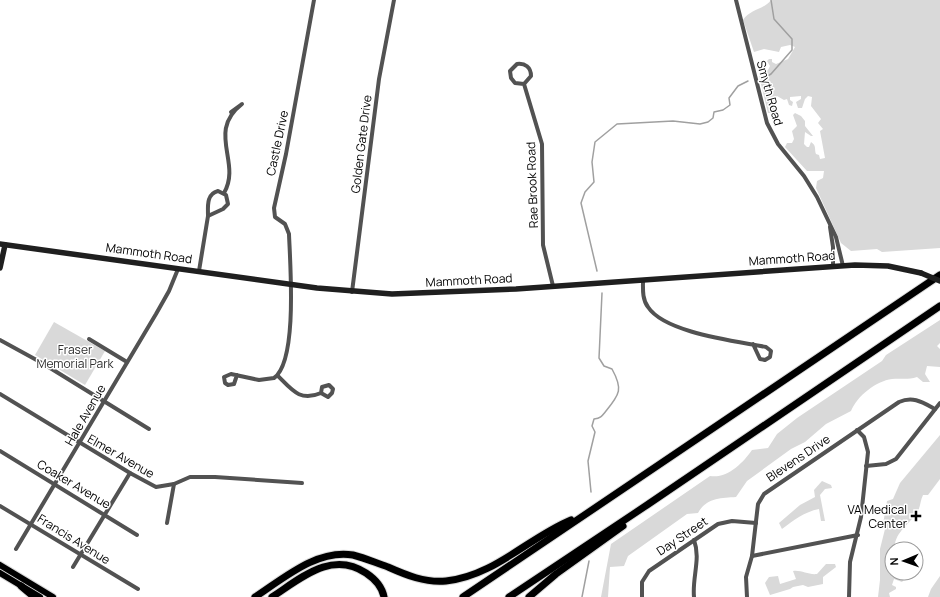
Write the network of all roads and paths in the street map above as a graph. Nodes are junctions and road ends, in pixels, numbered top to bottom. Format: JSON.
{"nodes":[{"id":1,"x":314,"y":0,"type":"edge"},
{"id":2,"x":394,"y":0,"type":"edge"},
{"id":3,"x":736,"y":0,"type":"edge"},
{"id":4,"x":524,"y":84,"type":"junction"},
{"id":5,"x":231,"y":112,"type":"dead end"},
{"id":6,"x":224,"y":193,"type":"junction"},
{"id":7,"x":208,"y":216,"type":"junction"},
{"id":8,"x":829,"y":223,"type":"junction"},
{"id":9,"x":2,"y":244,"type":"edge"},
{"id":10,"x":843,"y":266,"type":"junction"},
{"id":11,"x":832,"y":267,"type":"junction"},
{"id":12,"x":0,"y":268,"type":"edge"},
{"id":13,"x":178,"y":268,"type":"junction"},
{"id":14,"x":199,"y":271,"type":"junction"},
{"id":15,"x":940,"y":275,"type":"edge"},
{"id":16,"x":643,"y":280,"type":"junction"},
{"id":17,"x":940,"y":281,"type":"edge"},
{"id":18,"x":290,"y":284,"type":"junction"},
{"id":19,"x":553,"y":286,"type":"junction"},
{"id":20,"x":352,"y":292,"type":"junction"},
{"id":21,"x":940,"y":306,"type":"edge"},
{"id":22,"x":89,"y":339,"type":"dead end"},
{"id":23,"x":0,"y":340,"type":"edge"},
{"id":24,"x":753,"y":344,"type":"junction"},
{"id":25,"x":127,"y":362,"type":"junction"},
{"id":26,"x":237,"y":375,"type":"dead end"},
{"id":27,"x":278,"y":376,"type":"junction"},
{"id":28,"x":321,"y":393,"type":"dead end"},
{"id":29,"x":0,"y":394,"type":"edge"},
{"id":30,"x":104,"y":402,"type":"junction"},
{"id":31,"x":940,"y":402,"type":"edge"},
{"id":32,"x":936,"y":409,"type":"junction"},
{"id":33,"x":149,"y":429,"type":"dead end"},
{"id":34,"x":857,"y":430,"type":"junction"},
{"id":35,"x":80,"y":443,"type":"junction"},
{"id":36,"x":0,"y":451,"type":"edge"},
{"id":37,"x":866,"y":466,"type":"junction"},
{"id":38,"x":130,"y":473,"type":"junction"},
{"id":39,"x":302,"y":483,"type":"dead end"},
{"id":40,"x":56,"y":484,"type":"junction"},
{"id":41,"x":174,"y":484,"type":"junction"},
{"id":42,"x":647,"y":505,"type":"junction"},
{"id":43,"x":0,"y":506,"type":"edge"},
{"id":44,"x":104,"y":514,"type":"junction"},
{"id":45,"x":586,"y":514,"type":"junction"},
{"id":46,"x":167,"y":523,"type":"dead end"},
{"id":47,"x":756,"y":523,"type":"junction"},
{"id":48,"x":31,"y":524,"type":"junction"},
{"id":49,"x":137,"y":535,"type":"dead end"},
{"id":50,"x":858,"y":535,"type":"junction"},
{"id":51,"x":694,"y":540,"type":"junction"},
{"id":52,"x":16,"y":549,"type":"dead end"},
{"id":53,"x":80,"y":554,"type":"junction"},
{"id":54,"x":752,"y":556,"type":"junction"},
{"id":55,"x":0,"y":564,"type":"edge"},
{"id":56,"x":73,"y":567,"type":"dead end"},
{"id":57,"x":0,"y":573,"type":"edge"},
{"id":58,"x":21,"y":586,"type":"junction"},
{"id":59,"x":138,"y":589,"type":"dead end"},
{"id":60,"x":34,"y":597,"type":"edge"},
{"id":61,"x":40,"y":597,"type":"edge"},
{"id":62,"x":53,"y":597,"type":"edge"},
{"id":63,"x":255,"y":597,"type":"edge"},
{"id":64,"x":272,"y":597,"type":"edge"},
{"id":65,"x":384,"y":597,"type":"edge"},
{"id":66,"x":463,"y":597,"type":"edge"},
{"id":67,"x":509,"y":597,"type":"edge"},
{"id":68,"x":529,"y":597,"type":"edge"},
{"id":69,"x":642,"y":597,"type":"edge"},
{"id":70,"x":694,"y":597,"type":"edge"},
{"id":71,"x":747,"y":597,"type":"edge"},
{"id":72,"x":849,"y":597,"type":"edge"}],
"edges":[{"from":1,"to":18,"type":"street","name":"Castle Drive"},
{"from":2,"to":20,"type":"street","name":"Golden Gate Drive"},
{"from":3,"to":8,"type":"street","name":"Smyth Road"},
{"from":4,"to":4,"type":"street"},
{"from":4,"to":19,"type":"street","name":"Rae Brook Road"},
{"from":5,"to":6,"type":"street"},
{"from":6,"to":7,"type":"street"},
{"from":6,"to":7,"type":"street"},
{"from":7,"to":14,"type":"street"},
{"from":8,"to":10,"type":"street","name":"Smyth Road"},
{"from":8,"to":11,"type":"street","name":"Smyth Road"},
{"from":9,"to":12,"type":"main road"},
{"from":9,"to":13,"type":"main road","name":"Mammoth Road"},
{"from":10,"to":11,"type":"main road","name":"Mammoth Road"},
{"from":10,"to":17,"type":"main road","name":"Mammoth Road","bridge":true},
{"from":11,"to":16,"type":"main road","name":"Mammoth Road"},
{"from":13,"to":14,"type":"main road","name":"Mammoth Road"},
{"from":13,"to":25,"type":"street","name":"Hale Avenue"},
{"from":14,"to":18,"type":"main road","name":"Mammoth Road"},
{"from":15,"to":45,"type":"highway"},
{"from":16,"to":19,"type":"main road","name":"Mammoth Road"},
{"from":16,"to":24,"type":"street"},
{"from":18,"to":20,"type":"main road","name":"Mammoth Road"},
{"from":18,"to":27,"type":"street","name":"Castle Drive"},
{"from":19,"to":20,"type":"main road","name":"Mammoth Road"},
{"from":21,"to":42,"type":"highway"},
{"from":22,"to":25,"type":"street"},
{"from":23,"to":30,"type":"street"},
{"from":24,"to":24,"type":"street"},
{"from":25,"to":30,"type":"street","name":"Hale Avenue"},
{"from":26,"to":27,"type":"street"},
{"from":27,"to":28,"type":"street"},
{"from":29,"to":35,"type":"street","name":"Elmer Avenue"},
{"from":30,"to":33,"type":"street"},
{"from":30,"to":35,"type":"street","name":"Hale Avenue"},
{"from":31,"to":32,"type":"street"},
{"from":32,"to":34,"type":"street","name":"Blevens Drive"},
{"from":32,"to":37,"type":"street"},
{"from":34,"to":37,"type":"street"},
{"from":34,"to":47,"type":"street","name":"Blevens Drive"},
{"from":35,"to":38,"type":"street","name":"Elmer Avenue"},
{"from":35,"to":40,"type":"street","name":"Hale Avenue"},
{"from":36,"to":40,"type":"street","name":"Coaker Avenue"},
{"from":37,"to":50,"type":"street"},
{"from":38,"to":41,"type":"street","name":"Elmer Avenue"},
{"from":38,"to":44,"type":"street"},
{"from":39,"to":41,"type":"street","name":"Elmer Avenue"},
{"from":40,"to":44,"type":"street","name":"Coaker Avenue"},
{"from":40,"to":48,"type":"street","name":"Hale Avenue"},
{"from":41,"to":46,"type":"street"},
{"from":42,"to":67,"type":"highway"},
{"from":42,"to":68,"type":"highway"},
{"from":43,"to":48,"type":"street","name":"Francis Avenue"},
{"from":44,"to":49,"type":"street","name":"Coaker Avenue"},
{"from":44,"to":53,"type":"street"},
{"from":45,"to":63,"type":"highway"},
{"from":45,"to":66,"type":"highway"},
{"from":47,"to":51,"type":"street","name":"Day Street"},
{"from":47,"to":54,"type":"street","name":"Blevens Drive"},
{"from":48,"to":52,"type":"street","name":"Hale Avenue"},
{"from":48,"to":53,"type":"street","name":"Francis Avenue"},
{"from":50,"to":54,"type":"street"},
{"from":50,"to":72,"type":"street"},
{"from":51,"to":69,"type":"street","name":"Day Street"},
{"from":51,"to":70,"type":"street"},
{"from":53,"to":56,"type":"street"},
{"from":53,"to":59,"type":"street","name":"Francis Avenue"},
{"from":54,"to":71,"type":"street","name":"Blevens Drive"},
{"from":55,"to":62,"type":"main road"},
{"from":57,"to":58,"type":"main road"},
{"from":58,"to":60,"type":"highway"},
{"from":58,"to":61,"type":"main road"},
{"from":64,"to":65,"type":"highway"}]}
